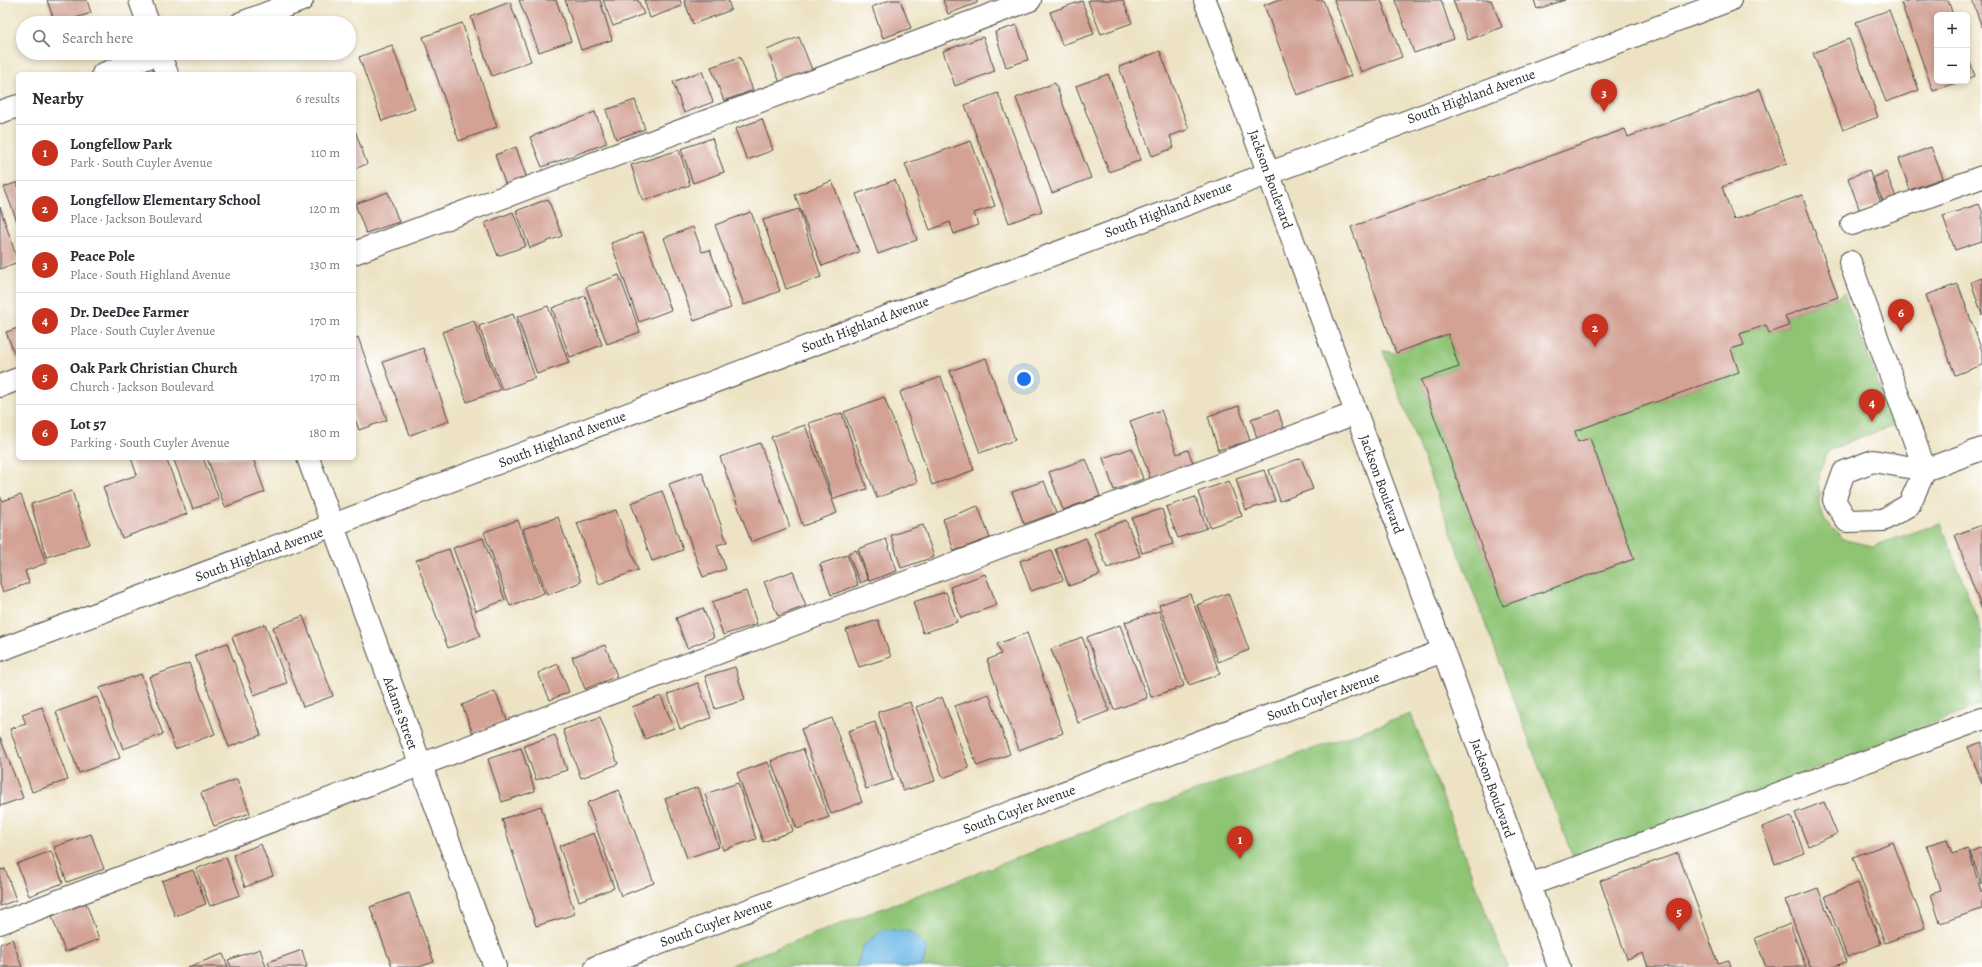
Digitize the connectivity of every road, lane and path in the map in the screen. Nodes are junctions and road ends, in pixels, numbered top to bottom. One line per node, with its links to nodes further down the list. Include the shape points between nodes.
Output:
1 (140, 0): 6 (street)
2 (302, 0): 7 (street)
3 (1030, 0): 17 (street)
4 (1205, 0): 14 (street, Jackson Boulevard)
5 (1730, 0): 14 (street, South Highland Avenue)
6 (146, 16)
7 (260, 16)
8 (140, 60): 10 (street)
9 (162, 60): 11 (street)
10 (108, 72)
11 (166, 72)
12 (16, 107): 13 (street)
13 (0, 112)
14 (1268, 171): 21 (street, Jackson Boulevard); 24 (street, South Highland Avenue)
15 (1982, 177): 16 (street)
16 (1852, 224)
17 (356, 252)
18 (1850, 262): 22 (street, via 1925,470)
19 (16, 380): 20 (street)
20 (0, 386)
21 (1356, 413): 26 (street, Jackson Boulevard); 28 (street)
22 (1982, 449)
23 (309, 460): 24 (street, Adams Street)
24 (333, 526): 25 (street, South Highland Avenue); 28 (street, Adams Street)
25 (0, 650)
26 (1443, 651): 29 (street, Jackson Boulevard); 32 (street, South Cuyler Avenue)
27 (1982, 719): 29 (street)
28 (420, 765): 30 (street); 31 (street, Adams Street)
29 (1529, 885): 33 (street, Jackson Boulevard)
30 (0, 923)
31 (495, 967)
32 (596, 967)
33 (1559, 967)

